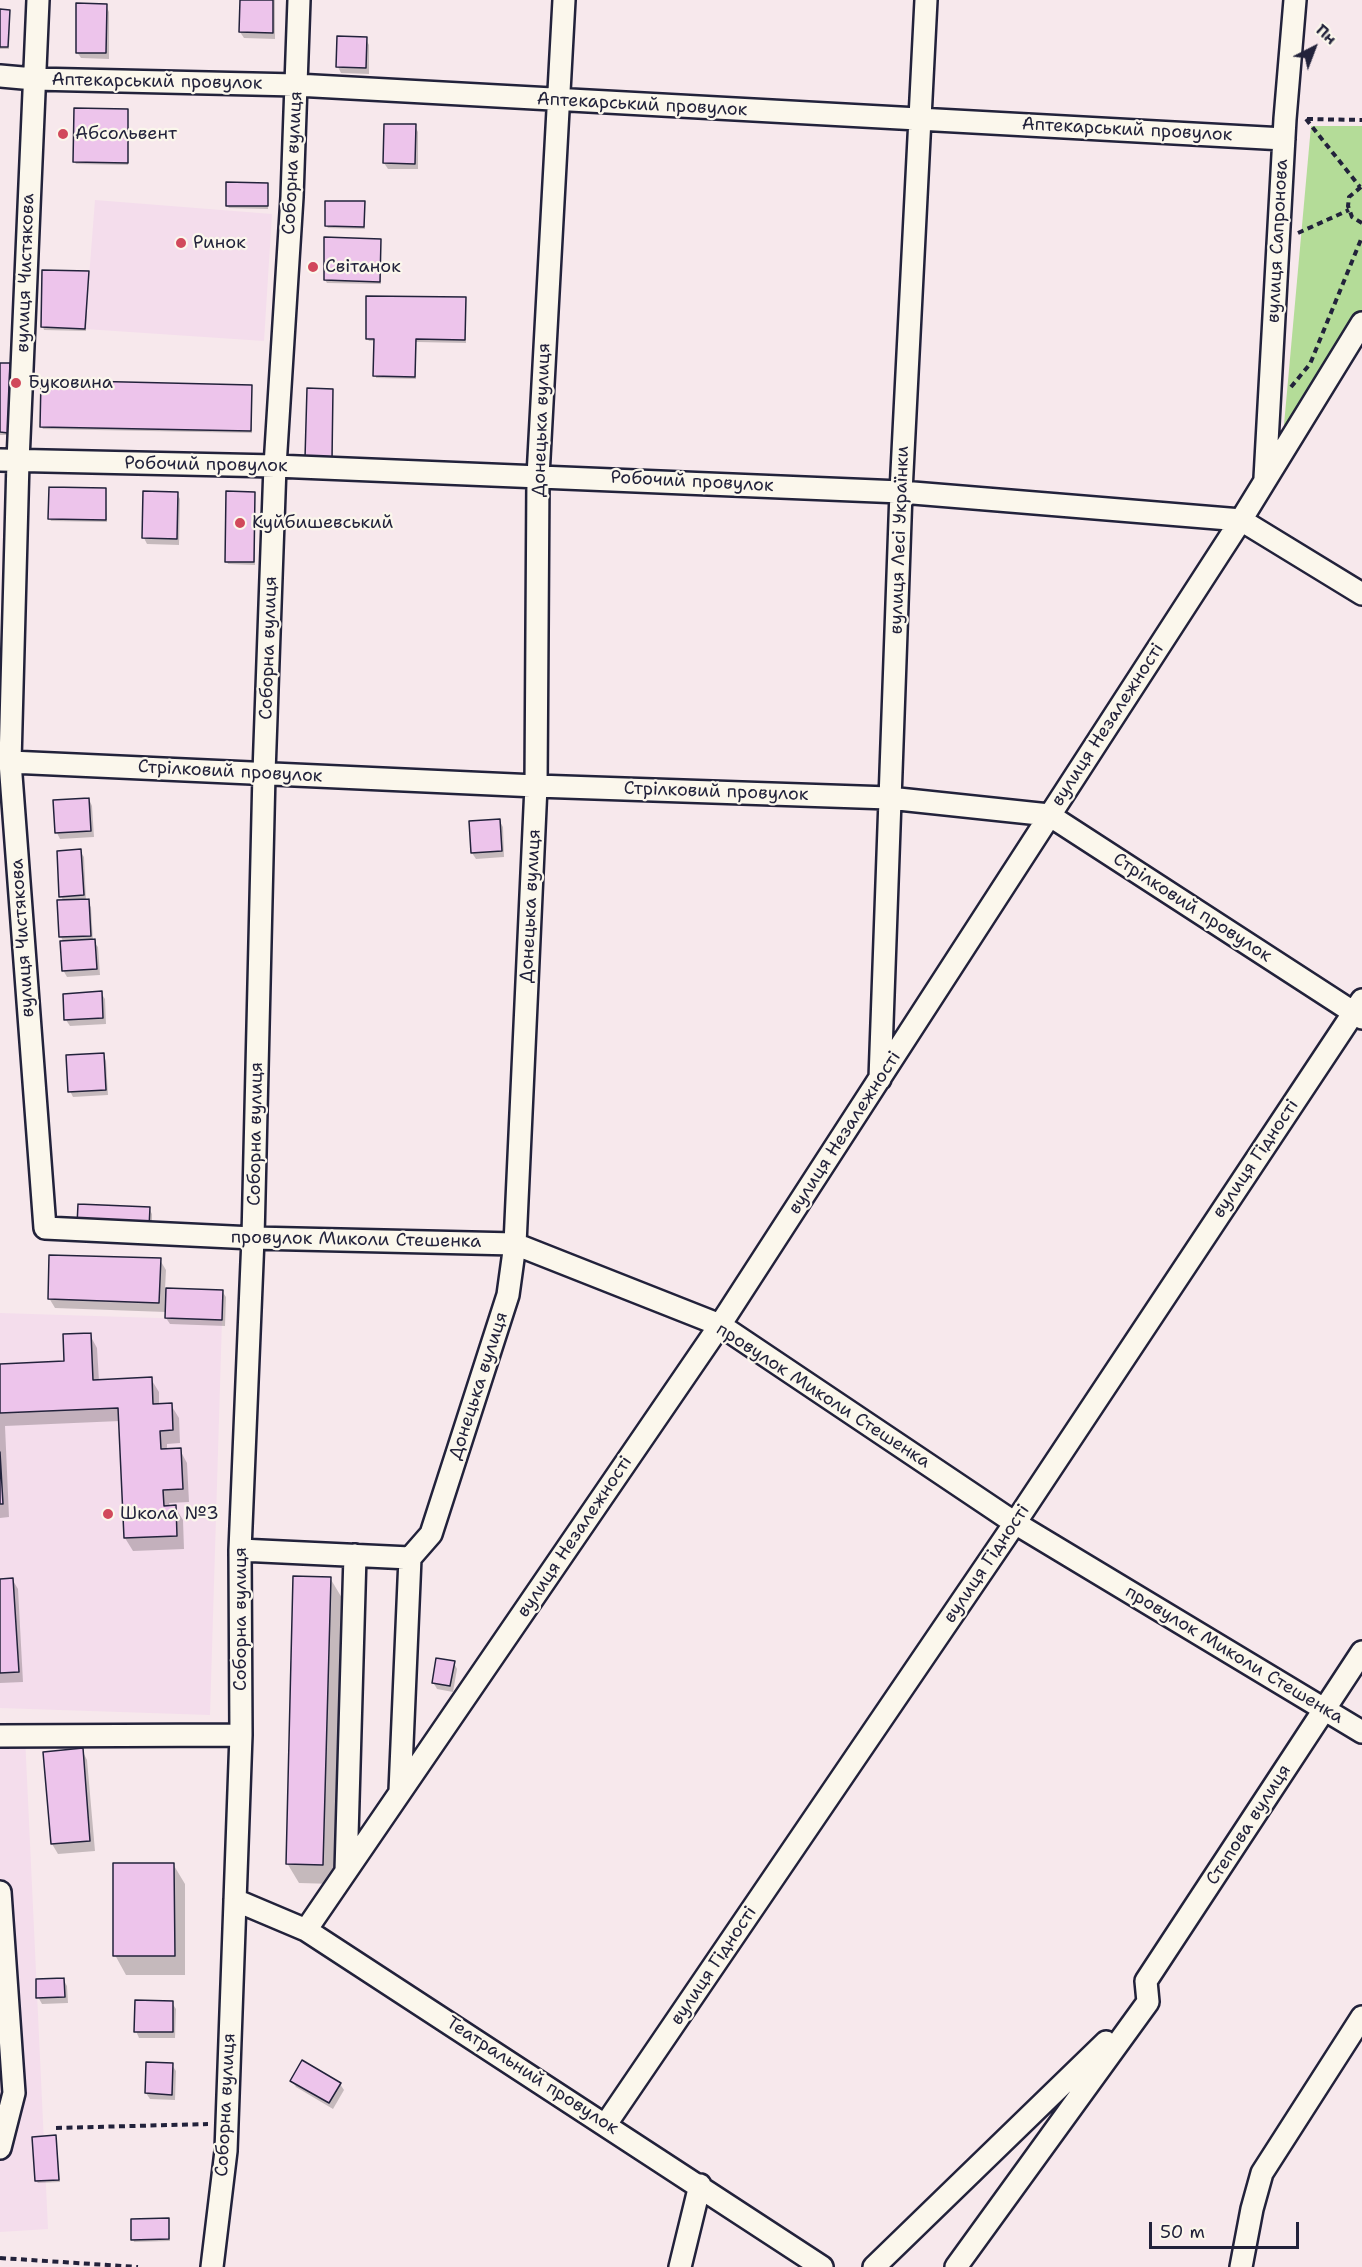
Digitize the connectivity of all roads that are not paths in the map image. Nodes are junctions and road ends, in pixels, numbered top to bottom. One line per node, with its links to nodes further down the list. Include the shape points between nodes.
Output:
1 (38, 0): 7 (street, вулиця Чистякова)
2 (299, 0): 8 (street, Соборна вулиця)
3 (564, 0): 9 (street, Донецька вулиця)
4 (926, 0): 10 (street, вулиця Лесі Українки)
5 (1295, 0): 11 (street, вулиця Сапронова)
6 (0, 76): 7 (street, Аптекарський провулок)
7 (34, 79): 8 (street, Аптекарський провулок); 13 (street, вулиця Чистякова)
8 (296, 85): 9 (street, Аптекарський провулок); 14 (street, Соборна вулиця)
9 (558, 100): 10 (street, Аптекарський провулок); 15 (street, Донецька вулиця)
10 (920, 120): 11 (street, Аптекарський провулок); 17 (street, вулиця Лесі Українки)
11 (1284, 129): 16 (street, вулиця Сапронова)
12 (1362, 323): 16 (street, вулиця Незалежності)
13 (9, 460): 14 (street, Робочий провулок); 20 (street, вулиця Чистякова)
14 (276, 466): 15 (street, Робочий провулок); 21 (street, Соборна вулиця)
15 (538, 476): 17 (street, Робочий провулок); 22 (street, Донецька вулиця)
16 (1264, 482): 18 (street, вулиця Незалежності)
17 (901, 492): 18 (street, Робочий провулок); 23 (street, вулиця Лесі Українки)
18 (1241, 520): 19 (street, Робочий провулок); 24 (street, вулиця Незалежності)
19 (1362, 594)
20 (10, 762): 21 (street, Стрілковий провулок); 27 (street, вулиця Чистякова)
21 (264, 773): 22 (street, Стрілковий провулок); 28 (street, Соборна вулиця)
22 (536, 786): 23 (street, Стрілковий провулок); 29 (street, Донецька вулиця)
23 (890, 798): 24 (street, Стрілковий провулок); 26 (street, вулиця Лесі Українки)
24 (1049, 815): 25 (street, Стрілковий провулок); 26 (street, вулиця Незалежності)
25 (1359, 1010): 31 (street, вулиця Гідності)
26 (879, 1080): 30 (street, вулиця Незалежності)
27 (45, 1228): 28 (street, провулок Миколи Стешенка)
28 (253, 1238): 29 (street, провулок Миколи Стешенка); 32 (street, Соборна вулиця)
29 (515, 1244): 30 (street, провулок Миколи Стешенка); 34 (street, Донецька вулиця, via 508,1294 431,1534)
30 (720, 1325): 31 (street, провулок Миколи Стешенка); 40 (street, вулиця Незалежності)
31 (1015, 1522): 36 (street, провулок Миколи Стешенка); 47 (street, вулиця Гідності)
32 (240, 1550): 33 (street); 38 (street, Соборна вулиця)
33 (355, 1555): 34 (street); 41 (street)
34 (410, 1558): 40 (street)
35 (1362, 1652): 36 (street, Степова вулиця)
36 (1325, 1709): 37 (street, провулок Миколи Стешенка); 45 (street, Степова вулиця, via 1146,1982)
37 (1362, 1732)
38 (241, 1735): 39 (street); 43 (street, Соборна вулиця)
39 (0, 1736)
40 (400, 1791): 41 (street, вулиця Незалежності)
41 (346, 1871): 44 (street, вулиця Незалежності)
42 (0, 1892): 48 (street, via 14,2093)
43 (235, 1900): 44 (street, Театральний провулок); 50 (street, Соборна вулиця, via 226,2151)
44 (306, 1930): 47 (street, Театральний провулок)
45 (1148, 2002): 53 (street); 54 (street, Степова вулиця)
46 (1362, 2017): 55 (street, via 1262,2173)
47 (606, 2124): 49 (street, Театральний провулок)
48 (0, 2148)
49 (700, 2186): 51 (street); 52 (street, Театральний провулок)
50 (212, 2267)
51 (680, 2267)
52 (822, 2267)
53 (874, 2267)
54 (956, 2267)
55 (1241, 2267)

